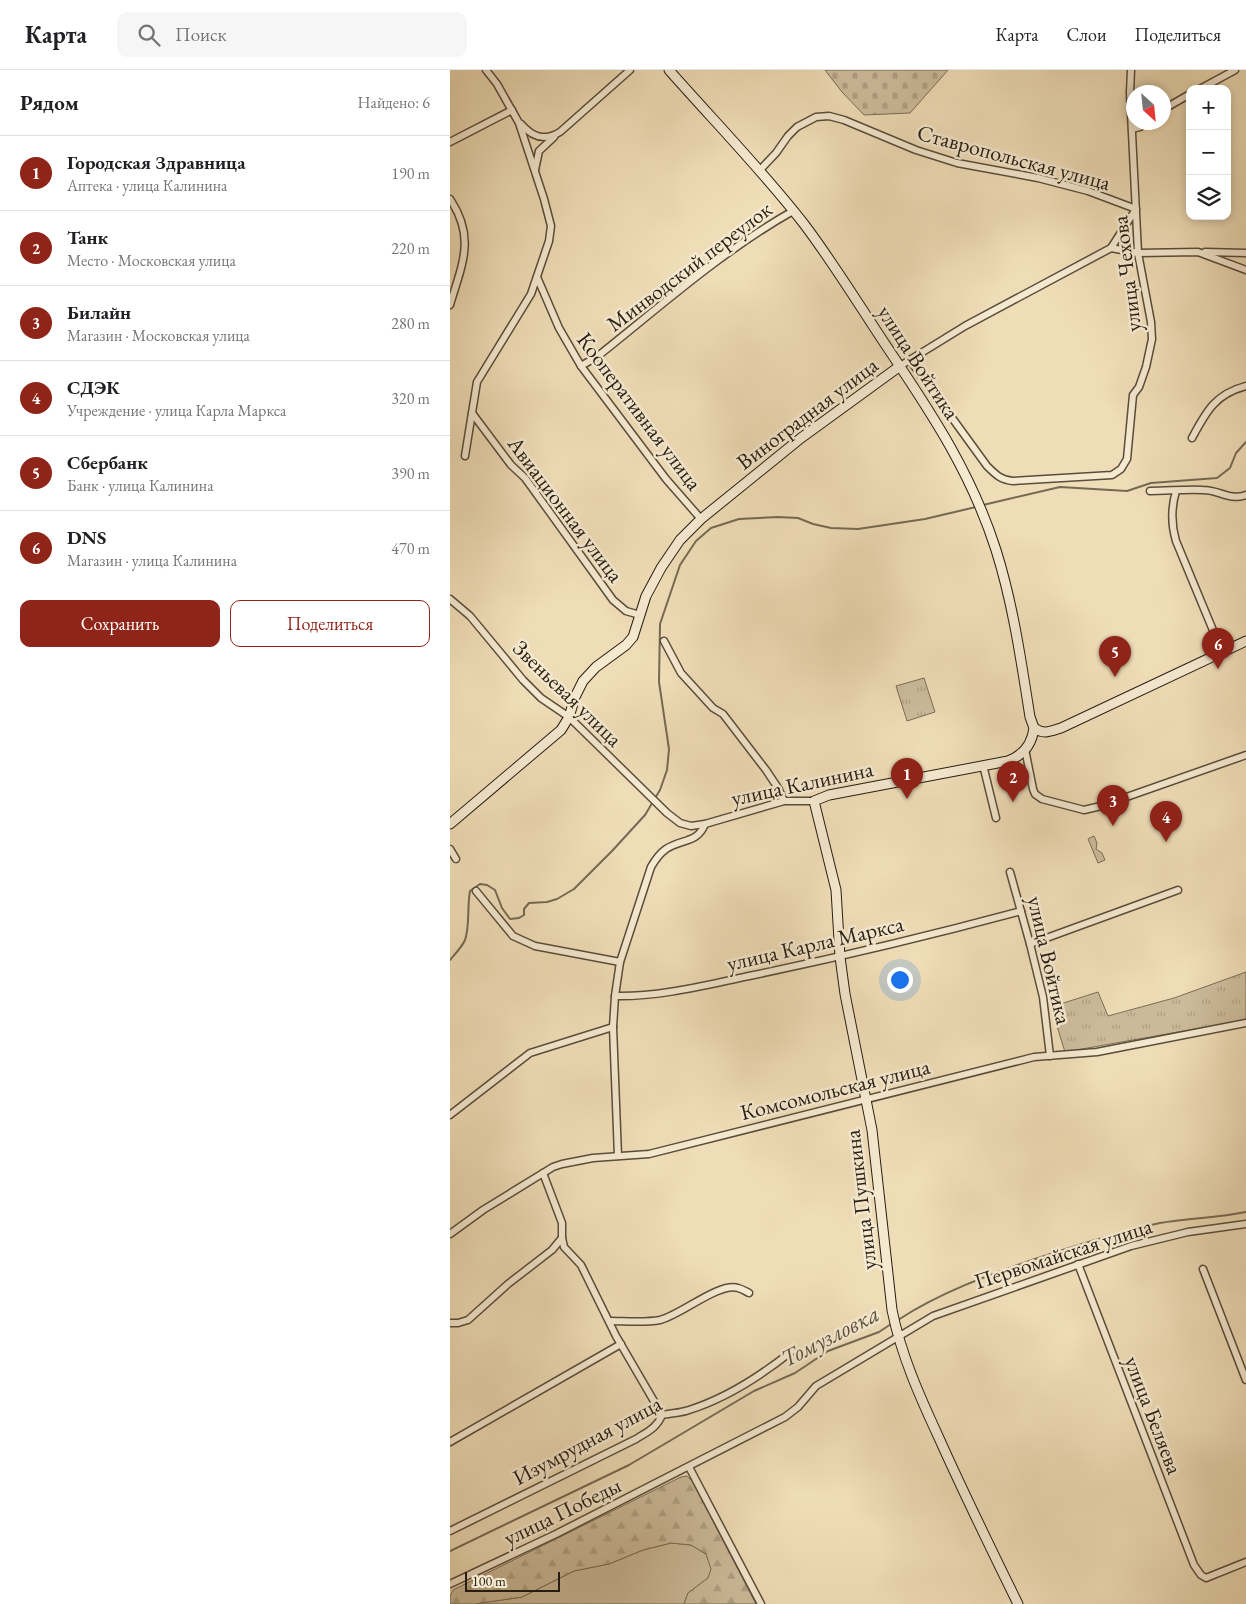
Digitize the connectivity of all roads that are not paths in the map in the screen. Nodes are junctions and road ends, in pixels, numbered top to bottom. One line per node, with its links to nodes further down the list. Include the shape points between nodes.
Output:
1 (486, 70): 10 (street)
2 (630, 70): 13 (street)
3 (669, 70): 15 (main road, улица Войтика)
4 (1131, 70): 6 (street, улица Чехова)
5 (1235, 70): 7 (street)
6 (1130, 85)
7 (1207, 85)
8 (1186, 96): 9 (street)
9 (1171, 105)
10 (512, 110): 11 (street); 14 (street)
11 (519, 122): 13 (street, via 539,137 550,138); 16 (street)
12 (1132, 130): 18 (street, улица Чехова)
13 (560, 132): 16 (street, via 540,151)
14 (450, 142)
15 (759, 170): 18 (street, Ставропольская улица, via 797,127 816,116 829,116 958,163 1038,178); 19 (main road, улица Войтика)
16 (535, 171): 25 (street, via 550,226 549,241)
17 (450, 199): 26 (street, via 465,233 465,244)
18 (1136, 210): 20 (street); 22 (street, улица Чехова)
19 (793, 211): 28 (street, Минводский переулок, via 728,252 598,356); 29 (main road, улица Войтика)
20 (1111, 248): 22 (street); 27 (street, Виноградная улица, via 964,326)
21 (1198, 252): 22 (street); 23 (street); 24 (street)
22 (1138, 253): 27 (street, улица Чехова, via 1152,339 1146,367 1134,395 1127,459 1122,469 1112,475 1013,481 996,476)
23 (1246, 253)
24 (1246, 270)
25 (537, 277): 28 (street, Кооперативная улица, via 559,328); 31 (street, via 531,294 477,382)
26 (450, 305)
27 (910, 360): 29 (street, Виноградная улица)
28 (581, 366): 37 (street, Кооперативная улица, via 666,479)
29 (900, 366): 37 (main road, Виноградная улица, via 801,438); 44 (main road, улица Войтика, via 944,435 968,479 984,518 1011,606)
30 (1246, 386): 32 (street, via 1214,402)
31 (472, 414): 33 (street); 39 (street, Авиационная улица, via 525,478 612,600 626,611)
32 (1192, 438)
33 (465, 456)
34 (1150, 491): 35 (street)
35 (1176, 491): 36 (street, via 1205,490 1238,498); 42 (street, via 1172,527 1176,541)
36 (1246, 495)
37 (701, 519): 39 (main road, Виноградная улица, via 680,540 660,568)
38 (450, 599): 43 (street, Звеньевая улица, via 470,616 541,698)
39 (640, 615): 43 (main road, Виноградная улица, via 633,637 583,681 574,697)
40 (664, 641): 49 (street, via 681,673 713,708 724,714 766,770)
41 (1246, 641): 42 (main road)
42 (1222, 652): 44 (main road, via 1061,728 1048,733)
43 (569, 717): 50 (street, Звеньевая улица); 52 (main road, via 549,741)
44 (1034, 728): 45 (main road, via 1033,738)
45 (1025, 749): 46 (street, via 1035,794 1042,799 1084,810); 47 (main road, улица Калинина, via 1018,757)
46 (1246, 755)
47 (983, 766): 48 (main road, улица Калинина, via 829,795); 51 (street)
48 (814, 801): 49 (street, улица Калинина); 61 (main road, улица Пушкина, via 836,890)
49 (784, 802): 53 (street, улица Калинина)
50 (661, 808): 53 (street, улица Калинина, via 680,823 691,826)
51 (996, 818)
52 (450, 824)
53 (705, 824): 62 (street, via 698,836 675,844 658,856 651,867)
54 (450, 849): 55 (street)
55 (456, 859)
56 (1010, 872): 59 (street, улица Войтика)
57 (1178, 890): 60 (street)
58 (476, 891): 62 (street, via 513,936 524,942)
59 (1021, 911): 60 (street, улица Войтика); 61 (street, улица Карла Маркса)
60 (1030, 944): 66 (street, улица Войтика, via 1043,997)
61 (840, 957): 63 (street, улица Карла Маркса, via 678,991); 67 (main road, улица Пушкина)
62 (620, 962): 63 (street)
63 (615, 996): 65 (street)
64 (1246, 1024): 66 (street, Комсомольская улица, via 1097,1052)
65 (614, 1027): 68 (street, via 530,1053); 69 (street)
66 (1050, 1056): 67 (street, Комсомольская улица, via 1021,1060)
67 (866, 1100): 69 (street, Комсомольская улица, via 649,1154); 79 (main road, улица Пушкина)
68 (450, 1115)
69 (618, 1156): 70 (street, Комсомольская улица, via 562,1164)
70 (543, 1173): 72 (street, Комсомольская улица); 73 (street, via 562,1223)
71 (1246, 1224): 74 (street, Первомайская улица, via 1188,1232)
72 (450, 1234)
73 (562, 1238): 77 (street, via 564,1247 580,1265); 78 (street, via 468,1320)
74 (1078, 1264): 79 (street, Первомайская улица, via 933,1316); 87 (street, улица Беляева, via 1194,1565 1206,1578)
75 (1203, 1269): 82 (street)
76 (749, 1293): 77 (street, via 732,1287 659,1320)
77 (609, 1321): 80 (street)
78 (450, 1323)
79 (897, 1336): 85 (street, улица Победы, via 816,1386 785,1417); 90 (main road, улица Пушкина, via 971,1510)
80 (620, 1344): 83 (street); 84 (street)
81 (792, 1351): 83 (street, Изумрудная улица, via 725,1395 688,1410)
82 (1246, 1380)
83 (662, 1415): 86 (street, Изумрудная улица, via 653,1430)
84 (450, 1442)
85 (690, 1467): 88 (street, улица Победы); 89 (street)
86 (450, 1531)
87 (1246, 1562)
88 (450, 1584)
89 (761, 1604)
90 (1018, 1604)

